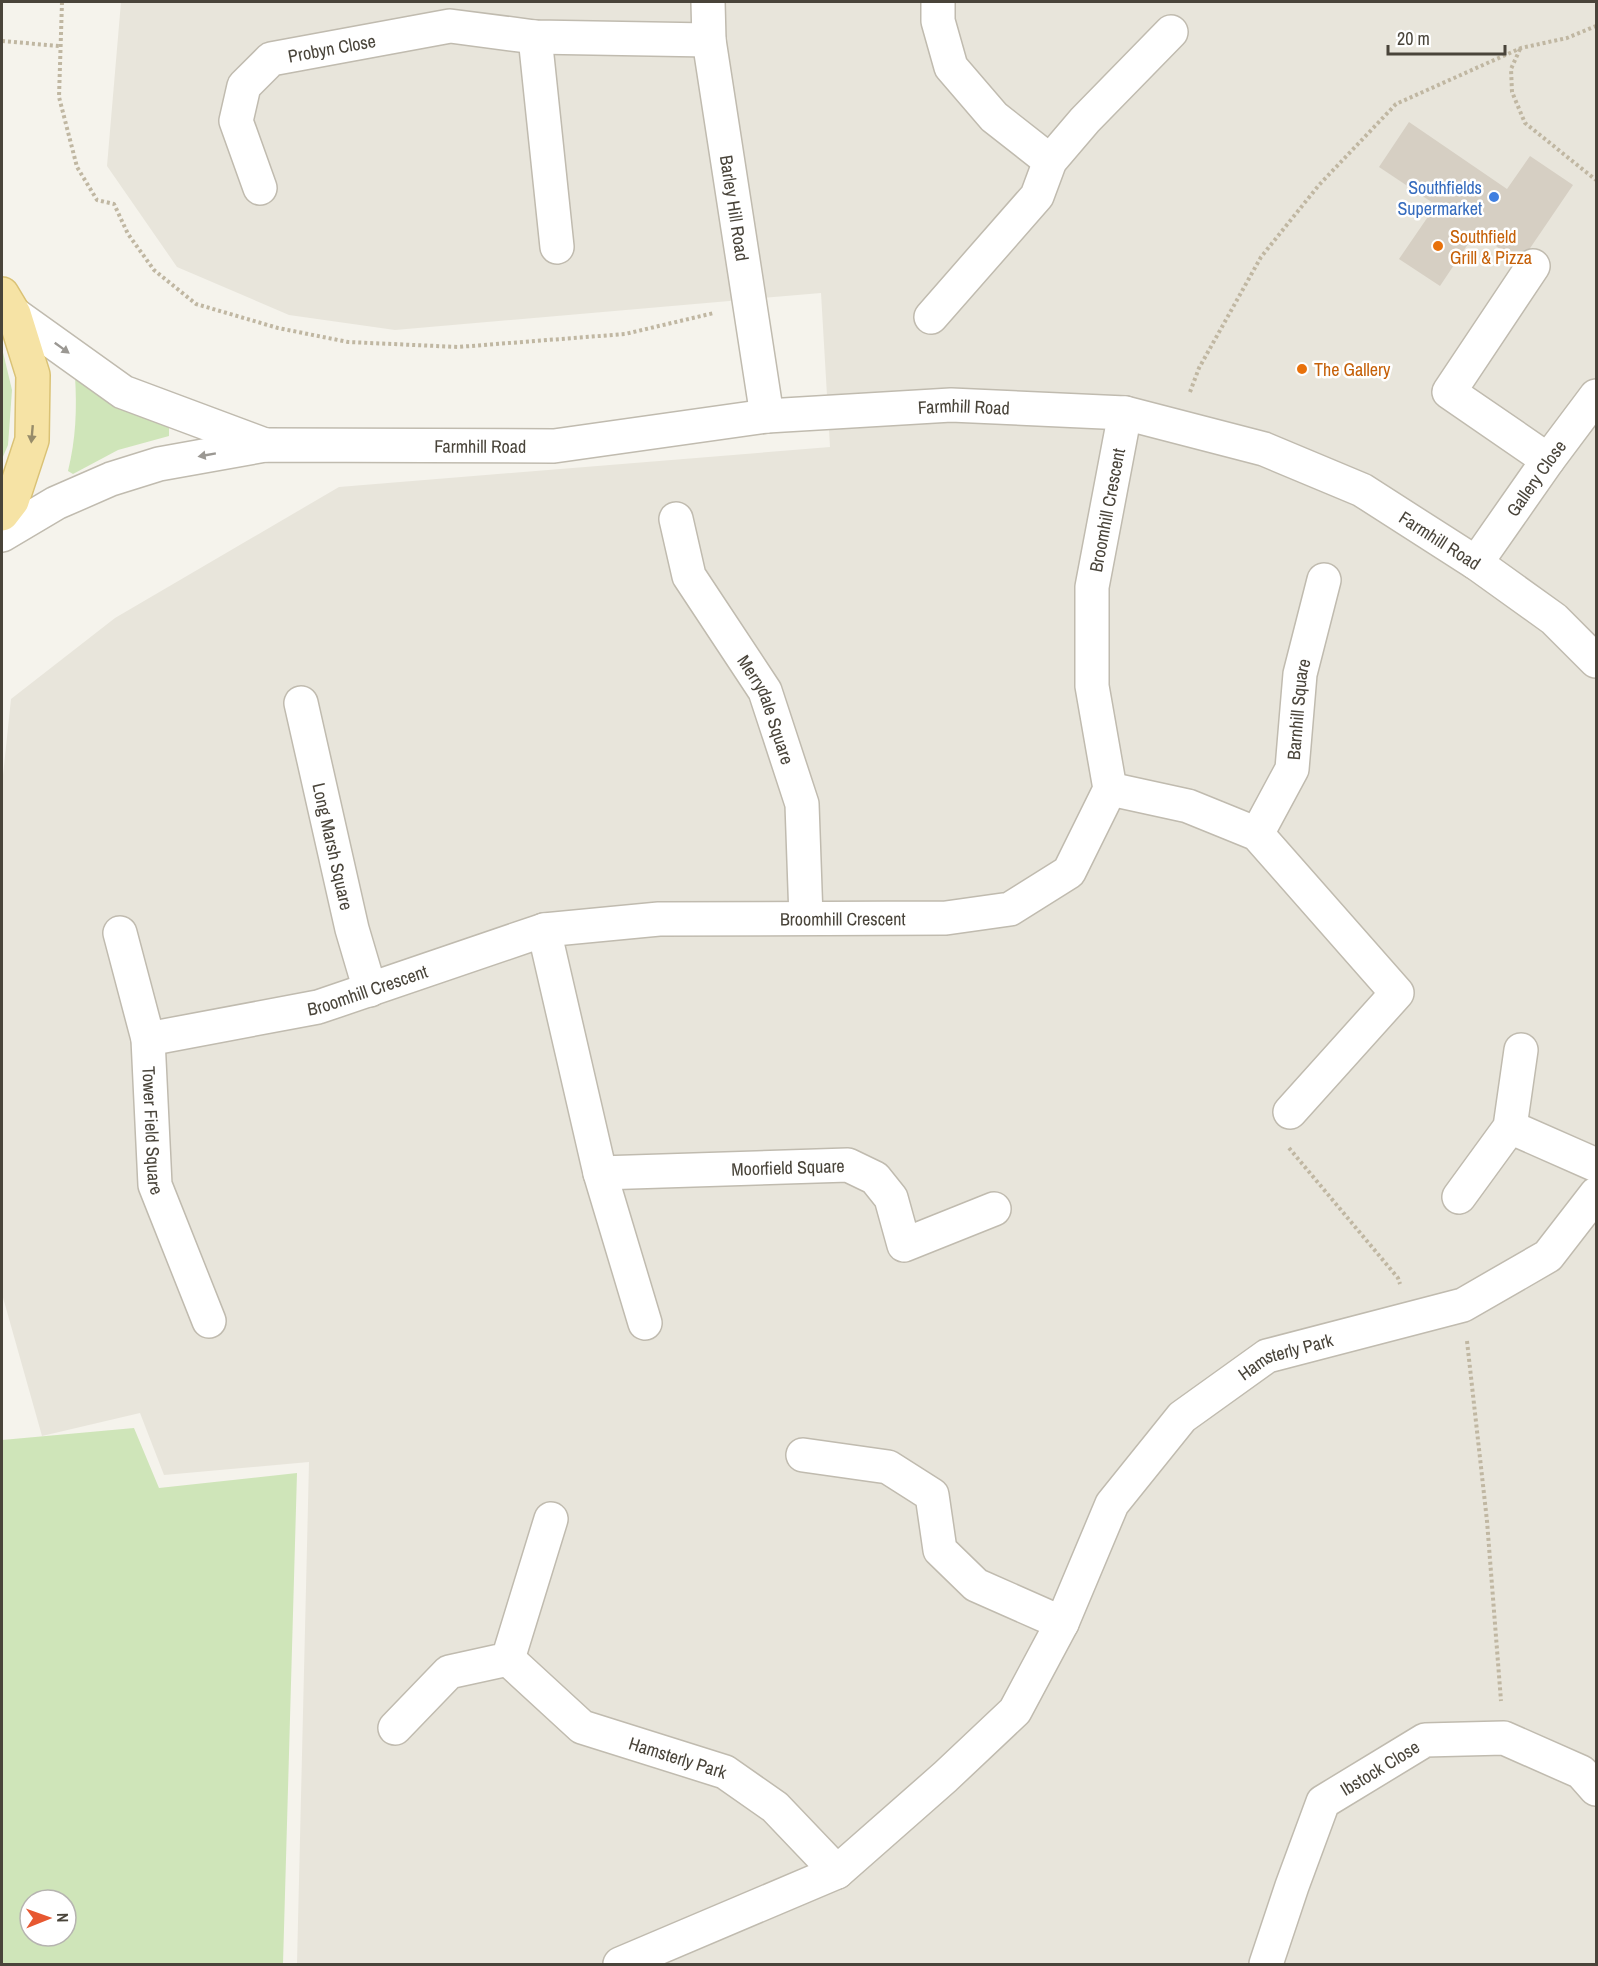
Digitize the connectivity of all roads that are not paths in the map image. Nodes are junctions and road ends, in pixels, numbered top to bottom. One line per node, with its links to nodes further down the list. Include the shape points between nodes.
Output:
1 (708, 2): 5 (street, Barley Hill Road)
2 (938, 2): 6 (street, via 938,21 951,67 994,117)
3 (1171, 32): 6 (street)
4 (535, 37): 5 (street, Probyn Close); 7 (street, Probyn Close, via 450,26 271,59 244,86 236,121); 8 (street)
5 (709, 40): 14 (street, Barley Hill Road)
6 (1050, 161): 11 (street, via 1037,196)
7 (260, 188)
8 (557, 247)
9 (1533, 266): 16 (street, via 1449,392)
10 (8, 304): 15 (street, Farmhill Road, one-way to 15, via 123,392); 17 (main road, one-way to 17, via 33,375 32,440 12,501)
11 (931, 317)
12 (1596, 396): 16 (street, Gallery Close)
13 (1125, 413): 14 (street, Farmhill Road, via 951,405); 20 (street, Farmhill Road, via 1264,449 1362,490); 24 (street, Broomhill Crescent, via 1092,587 1092,686)
14 (767, 416): 15 (street, Farmhill Road, via 554,446)
15 (265, 445): 19 (street, Farmhill Road, one-way to 19, via 159,464 111,479 56,503)
16 (1548, 460): 20 (street, Gallery Close)
17 (2, 514)
18 (676, 519): 26 (street, Merrydale Square, via 689,576 765,691 799,793)
19 (2, 535)
20 (1476, 563): 22 (street, Farmhill Road, via 1554,619)
21 (1324, 580): 25 (street, Barnhill Square, via 1300,674 1292,769)
22 (1596, 661)
23 (301, 703): 29 (street, Long Marsh Square, via 352,929)
24 (1110, 789): 25 (street, via 1188,806); 26 (street, Broomhill Crescent, via 1069,872 1010,909 946,918)
25 (1257, 834): 32 (street, via 1396,993)
26 (806, 918): 27 (street, Broomhill Crescent, via 659,920)
27 (544, 930): 29 (street, Broomhill Crescent); 35 (street)
28 (120, 933): 30 (street, Tower Field Square)
29 (370, 990): 30 (street, Broomhill Crescent, via 318,1006)
30 (148, 1040): 39 (street, Tower Field Square, via 155,1185)
31 (1521, 1050): 33 (street)
32 (1290, 1112)
33 (1510, 1127): 34 (street); 37 (street)
34 (1596, 1165)
35 (600, 1173): 38 (street, Moorfield Square, via 848,1165 875,1178 891,1198 904,1245); 40 (street)
36 (1596, 1194): 43 (street, Hamsterly Park, via 1548,1256 1463,1305 1267,1356 1182,1417 1112,1504)
37 (1459, 1197)
38 (994, 1209)
39 (208, 1321)
40 (645, 1323)
41 (803, 1455): 43 (street, via 888,1467 932,1496 940,1550 976,1585)
42 (552, 1519): 44 (street)
43 (1062, 1623): 47 (street, Hamsterly Park, via 1015,1711)
44 (508, 1659): 45 (street, via 449,1672); 47 (street, Hamsterly Park, via 582,1727 725,1772 775,1807)
45 (396, 1728)
46 (1596, 1790): 49 (street, Ibstock Close, via 1581,1772 1504,1738 1425,1740 1323,1802)
47 (837, 1872): 48 (street, Hamsterly Park)
48 (620, 1965)
49 (1266, 1965)

